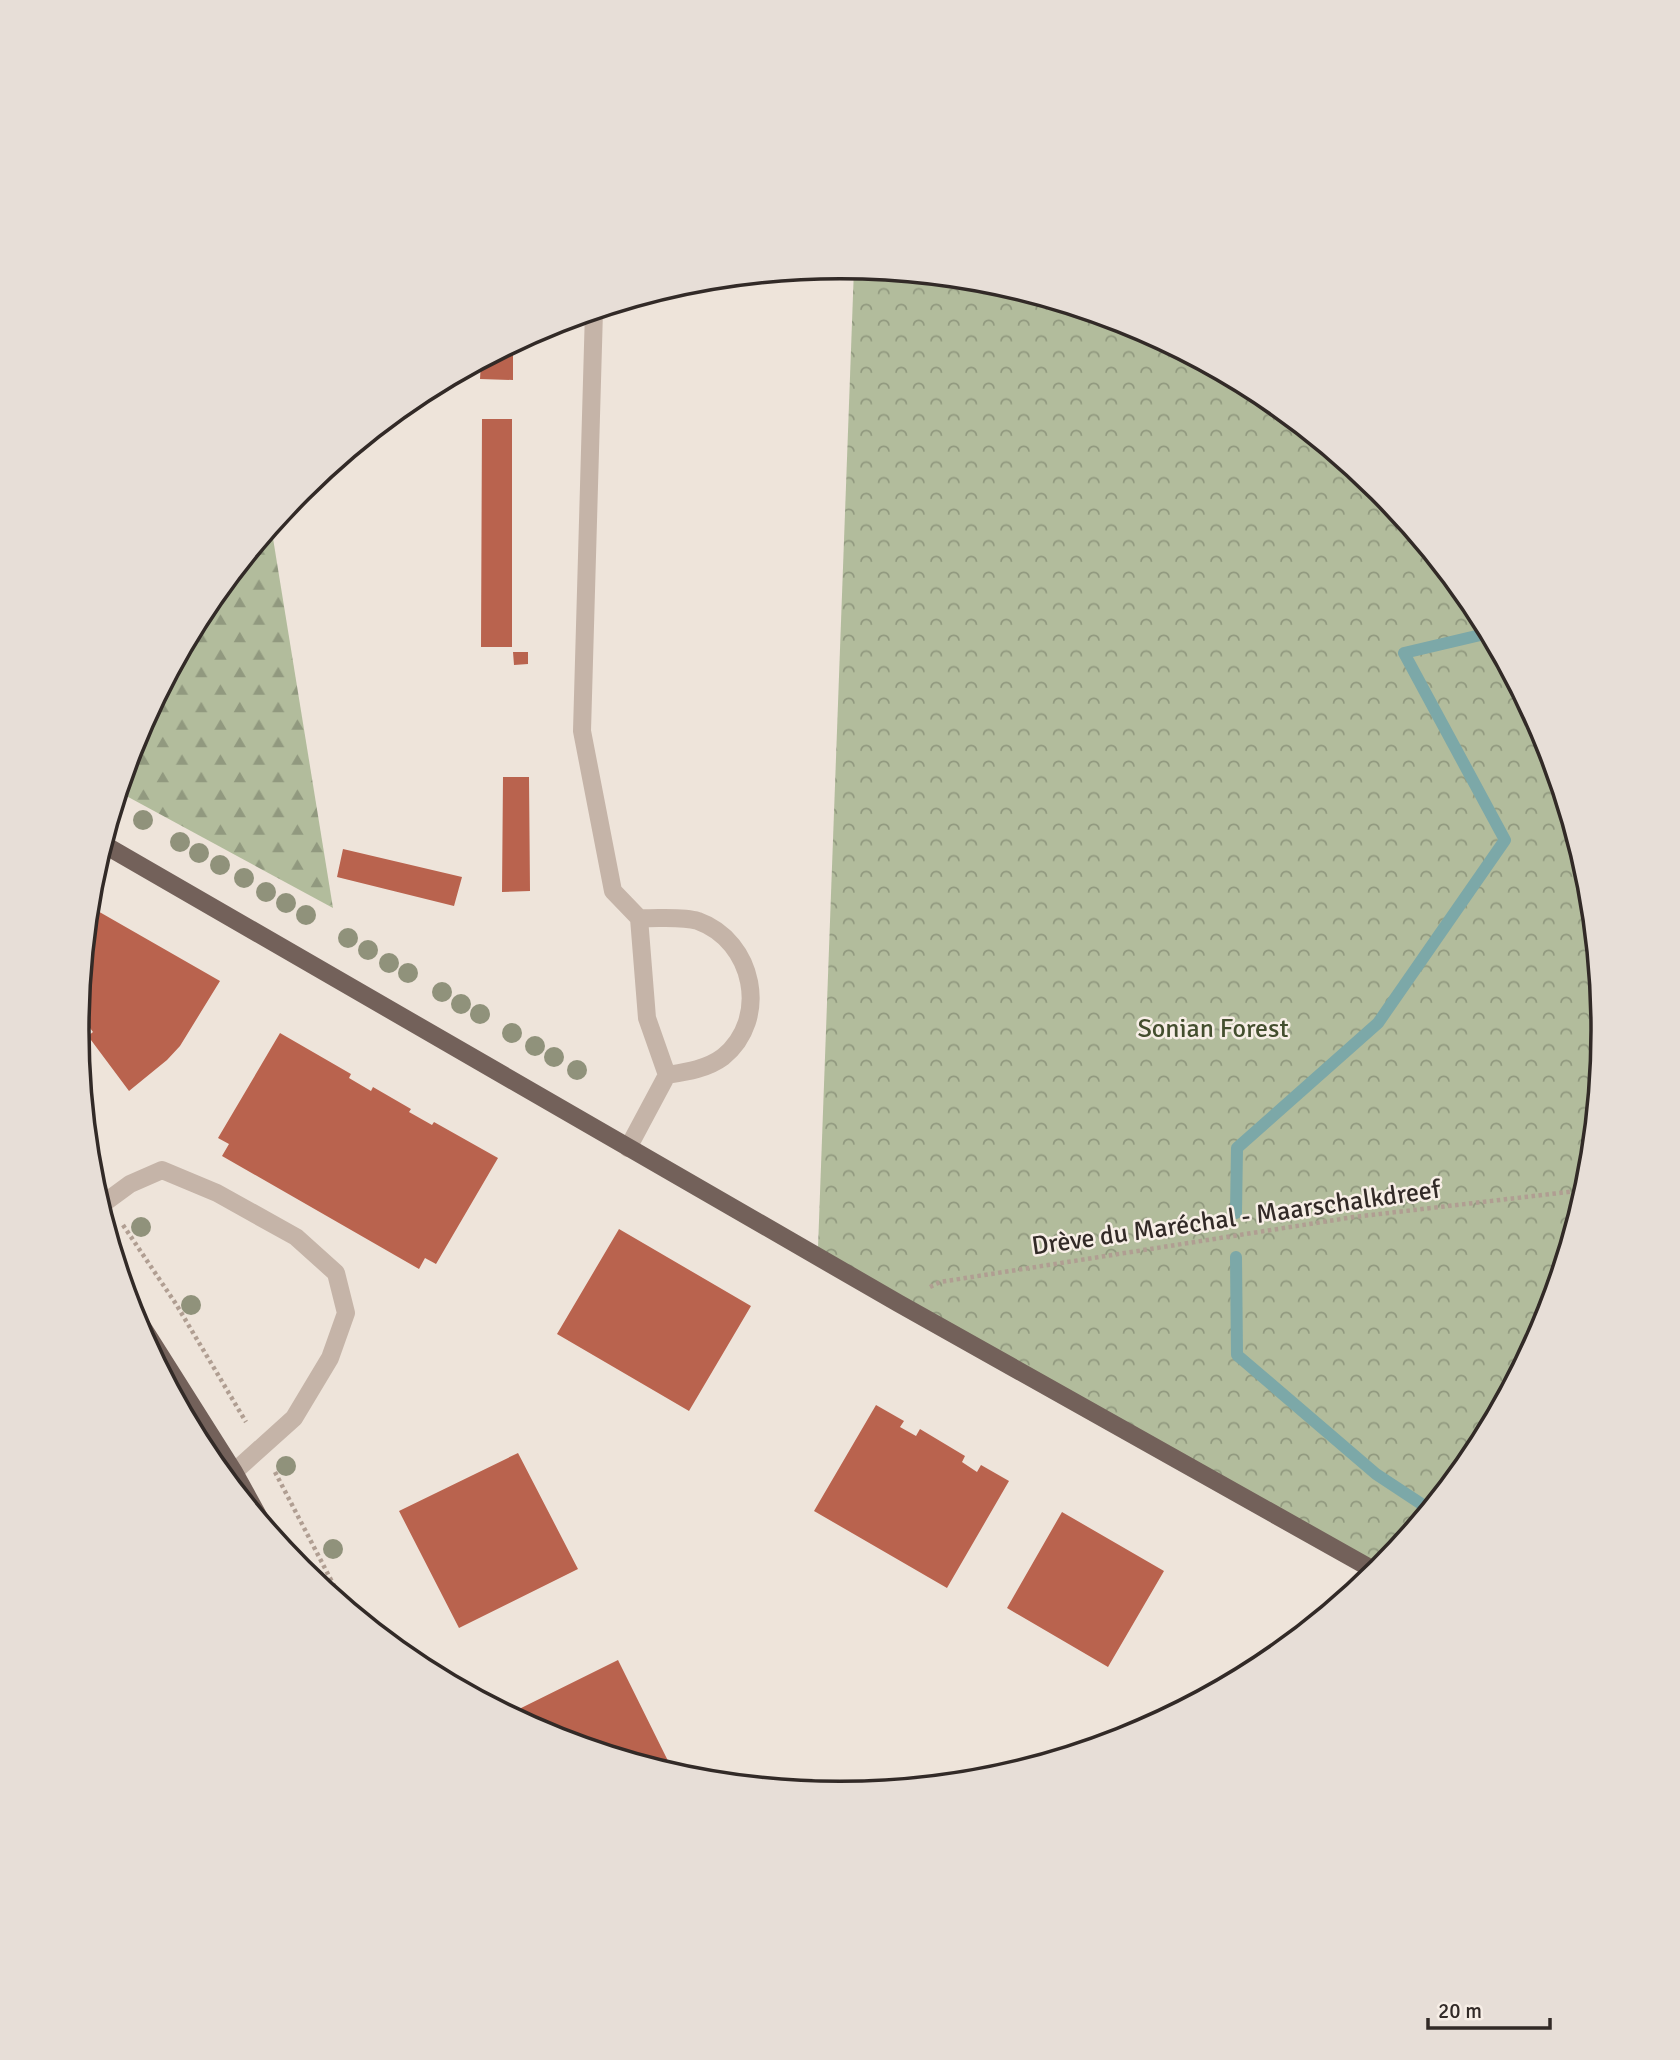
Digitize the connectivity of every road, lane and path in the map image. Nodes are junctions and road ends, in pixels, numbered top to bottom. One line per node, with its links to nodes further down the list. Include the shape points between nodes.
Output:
1 (594, 321): 3 (lane, via 582,731 613,891)
2 (112, 849): 5 (main road)
3 (639, 918): 4 (lane, via 647,1018); 4 (lane, via 696,920 715,930 740,959 752,990 741,1037 722,1057 695,1070)
4 (667, 1075): 5 (lane)
5 (628, 1148): 9 (main road)
6 (1572, 1191): 9 (path, Drève du Maréchal - Maarschalkdreef, via 1354,1217 940,1282)
7 (109, 1200): 11 (lane, via 130,1184 162,1170 217,1193 296,1237 336,1273 346,1313 330,1358 294,1418)
8 (113, 1217): 11 (path, via 176,1304)
9 (898, 1303): 14 (main road)
10 (181, 1388): 12 (main road)
11 (261, 1447): 12 (lane); 15 (path)
12 (234, 1472): 13 (main road)
13 (236, 1475)
14 (1366, 1566)
15 (332, 1582)

